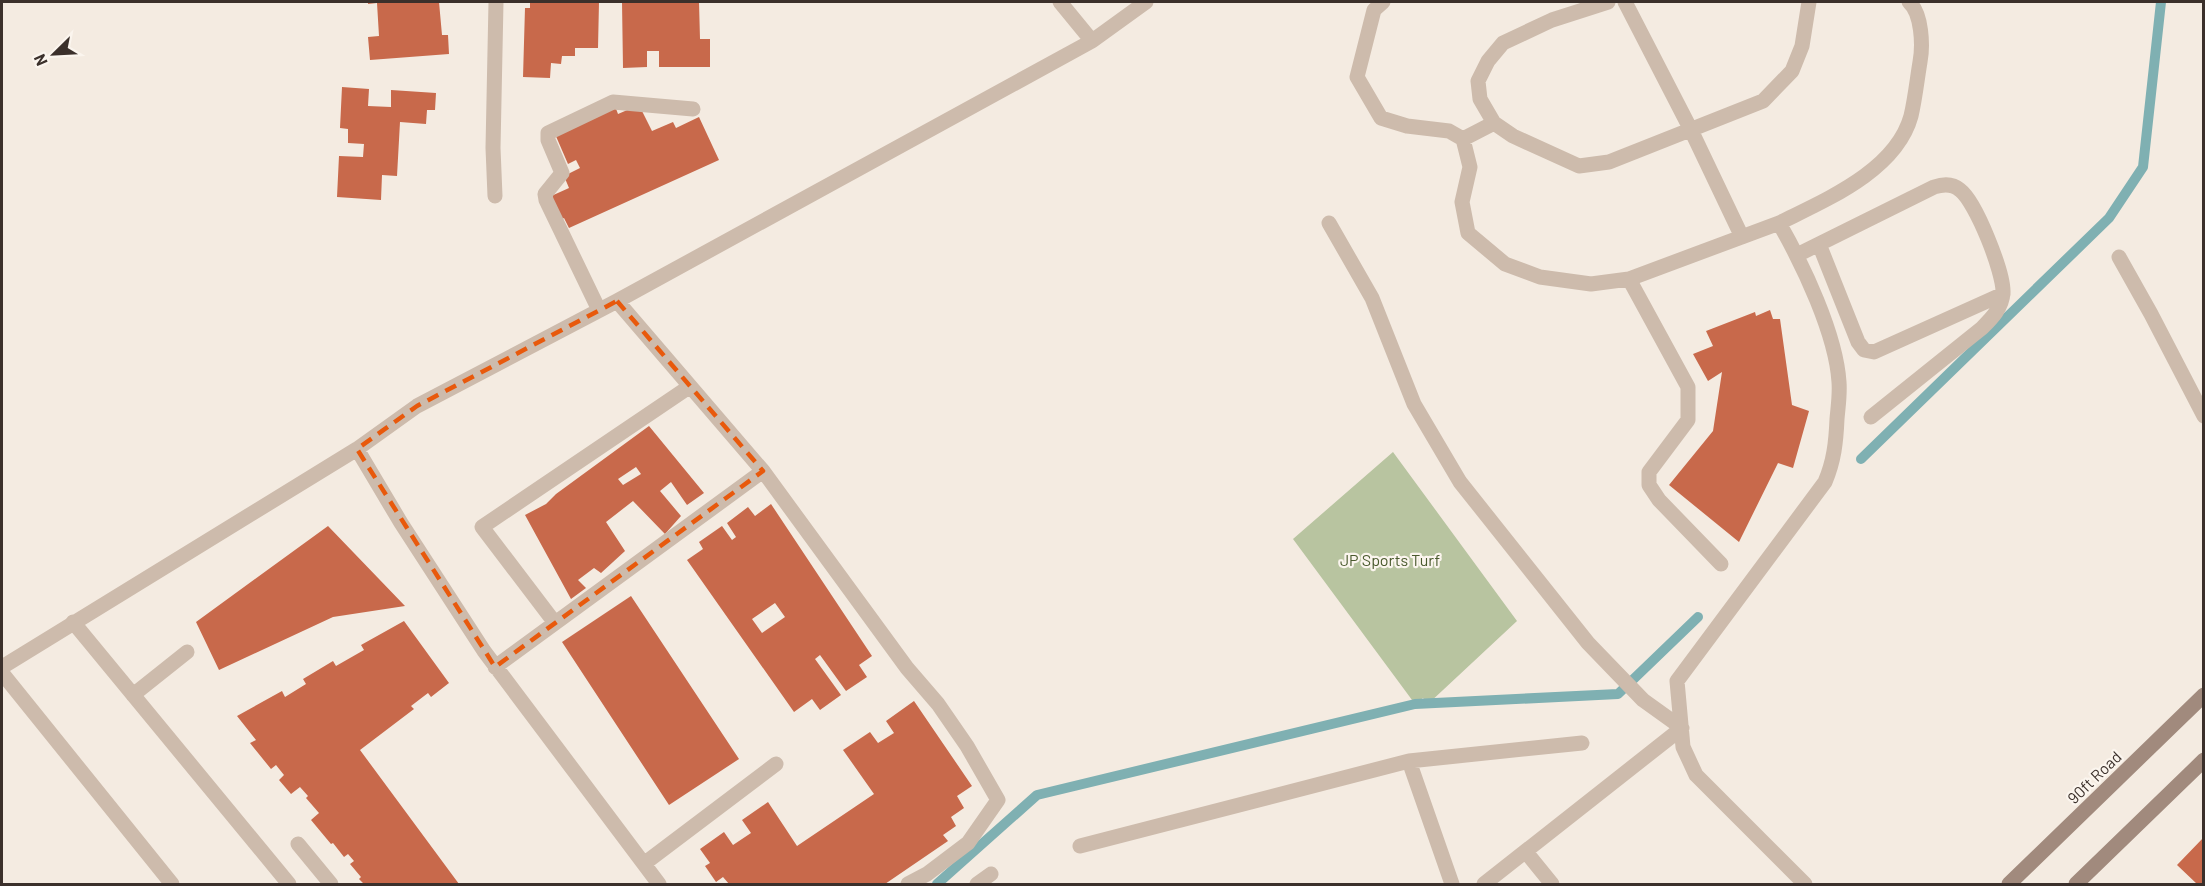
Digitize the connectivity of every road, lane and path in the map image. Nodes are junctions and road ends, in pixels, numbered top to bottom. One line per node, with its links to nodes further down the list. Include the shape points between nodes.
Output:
1 (496, 2): 14 (street)
2 (1060, 2): 9 (street)
3 (1146, 2): 9 (street)
4 (1383, 2): 13 (street, via 1374,10 1358,77 1375,108 1381,118 1449,131)
5 (1608, 2): 11 (street, via 1552,20 1503,43 1478,81 1480,99)
6 (1625, 2): 12 (street)
7 (1809, 2): 12 (street, via 1802,46 1792,71 1763,100)
8 (1908, 2): 16 (street, via 1914,7 1923,46 1910,118 1894,150 1869,173)
9 (1092, 41): 23 (street)
10 (693, 109): 24 (street, via 613,102 548,133 562,173 546,194 546,200)
11 (1494, 123): 12 (street, via 1579,166 1609,162); 13 (street)
12 (1691, 130): 17 (street)
13 (1463, 139): 21 (street, via 1470,167 1462,202 1468,233 1505,264 1540,277 1592,284)
14 (495, 196)
15 (1329, 223): 39 (street, via 1372,298 1414,404 1460,482 1608,665 1643,699)
16 (1779, 223): 17 (street); 19 (street)
17 (1742, 237): 21 (street)
18 (1819, 244): 19 (street); 22 (street, via 1864,350 1874,352); 22 (street, via 1945,184 1959,188 1971,201 2002,278)
19 (1797, 255): 39 (street, via 1829,332 1839,382 1833,465 1825,482 1677,681)
20 (2119, 256): 26 (street)
21 (1629, 279): 30 (street, via 1688,387 1688,420 1649,472 1649,485)
22 (2003, 294): 27 (street, via 1996,314 1982,328)
23 (617, 301): 24 (street); 25 (street)
24 (599, 310): 28 (street, via 417,406)
25 (689, 387): 29 (street); 32 (street, via 482,527)
26 (2204, 416)
27 (1871, 417)
28 (357, 449): 31 (street); 35 (street)
29 (763, 471): 32 (street); 53 (street, via 907,668 938,704 998,800 968,843)
30 (1720, 564)
31 (73, 622): 34 (street); 37 (street)
32 (555, 624): 35 (street)
33 (187, 652): 37 (street)
34 (2, 667)
35 (495, 667): 47 (street)
36 (2, 673): 49 (street)
37 (133, 695): 50 (street)
38 (2204, 695): 59 (main road, 90ft Road)
39 (1682, 728): 46 (street); 58 (street, via 1683,747 1696,775)
40 (1582, 743): 42 (street)
41 (2204, 760): 60 (main road)
42 (1408, 761): 45 (street); 55 (street)
43 (776, 764): 47 (street)
44 (298, 844): 51 (street)
45 (1080, 846)
46 (1526, 852): 56 (street); 57 (street)
47 (645, 863): 52 (street)
48 (991, 874): 54 (street)
49 (172, 885)
50 (289, 885)
51 (331, 885)
52 (659, 885)
53 (908, 885)
54 (977, 885)
55 (1452, 885)
56 (1484, 885)
57 (1552, 885)
58 (1805, 885)
59 (2009, 885)
60 (2076, 885)

